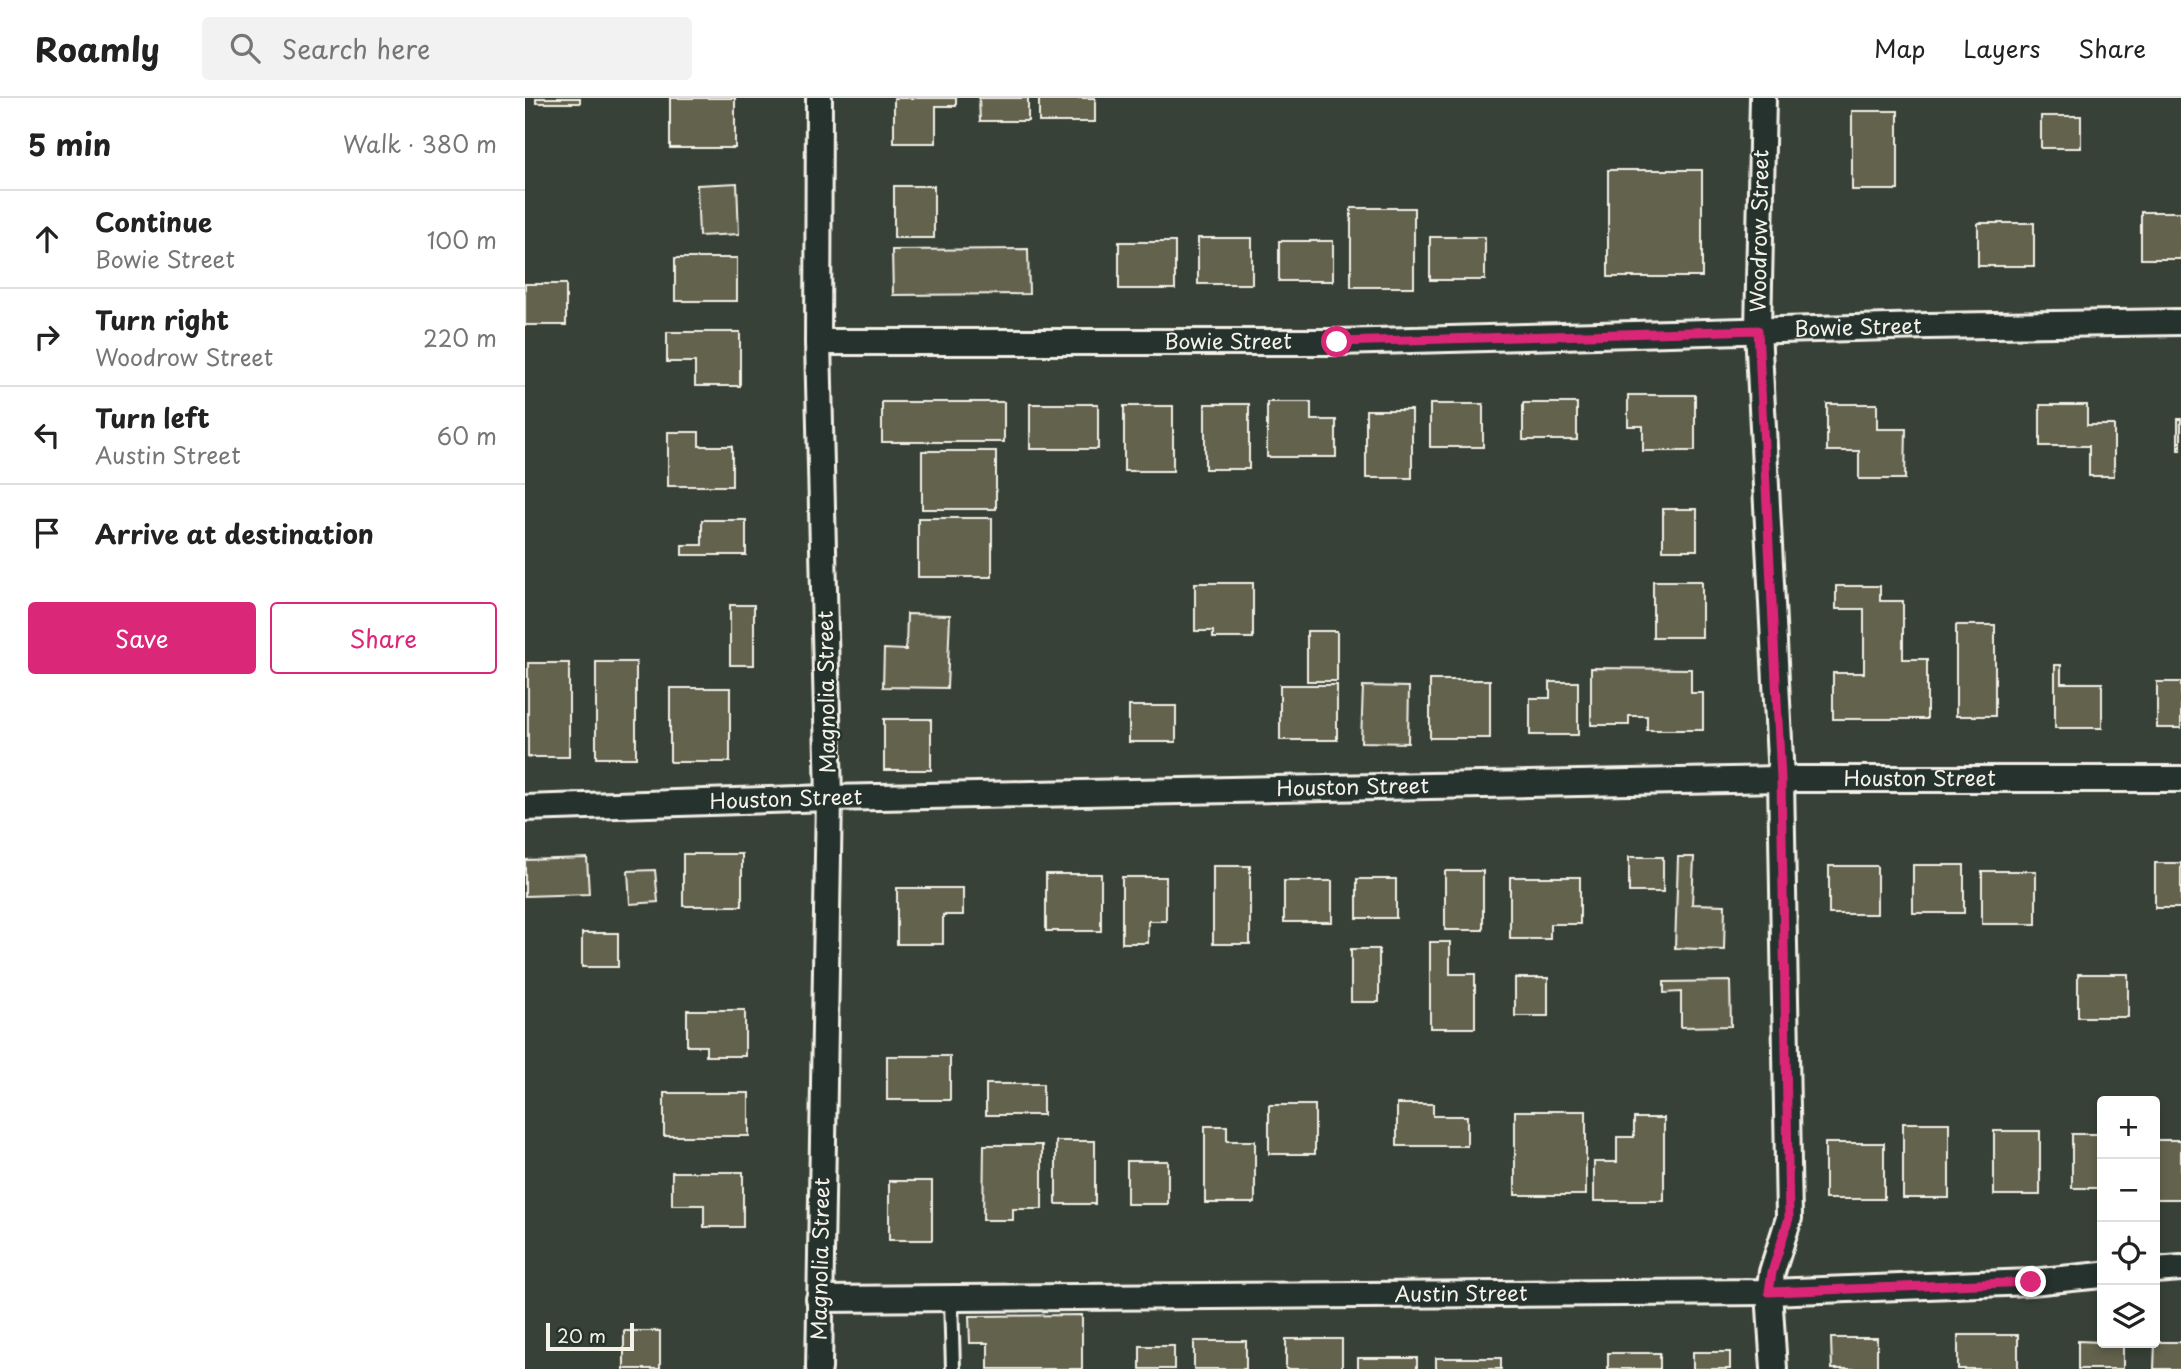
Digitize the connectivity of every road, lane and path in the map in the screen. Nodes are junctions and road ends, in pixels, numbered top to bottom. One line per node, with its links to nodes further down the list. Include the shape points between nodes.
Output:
1 (819, 98): 5 (street, Magnolia Street)
2 (1763, 98): 4 (street, Woodrow Street)
3 (2181, 322): 4 (street, Bowie Street)
4 (1758, 330): 5 (street, Bowie Street, via 1337,342); 6 (street, Woodrow Street)
5 (818, 342): 8 (street, Magnolia Street)
6 (1781, 779): 7 (street, Houston Street); 8 (street, Houston Street); 13 (street, Woodrow Street, via 1789,1218)
7 (2181, 779)
8 (829, 798): 9 (street, Houston Street); 15 (street, Magnolia Street)
9 (525, 808)
10 (2181, 1268): 11 (street)
11 (2160, 1270)
12 (2097, 1275): 13 (street, Austin Street)
13 (1769, 1292): 14 (street, Austin Street); 18 (street, Woodrow Street)
14 (951, 1298): 15 (street, Austin Street); 17 (lane)
15 (818, 1299): 16 (street, Magnolia Street)
16 (819, 1369)
17 (953, 1369)
18 (1773, 1369)

